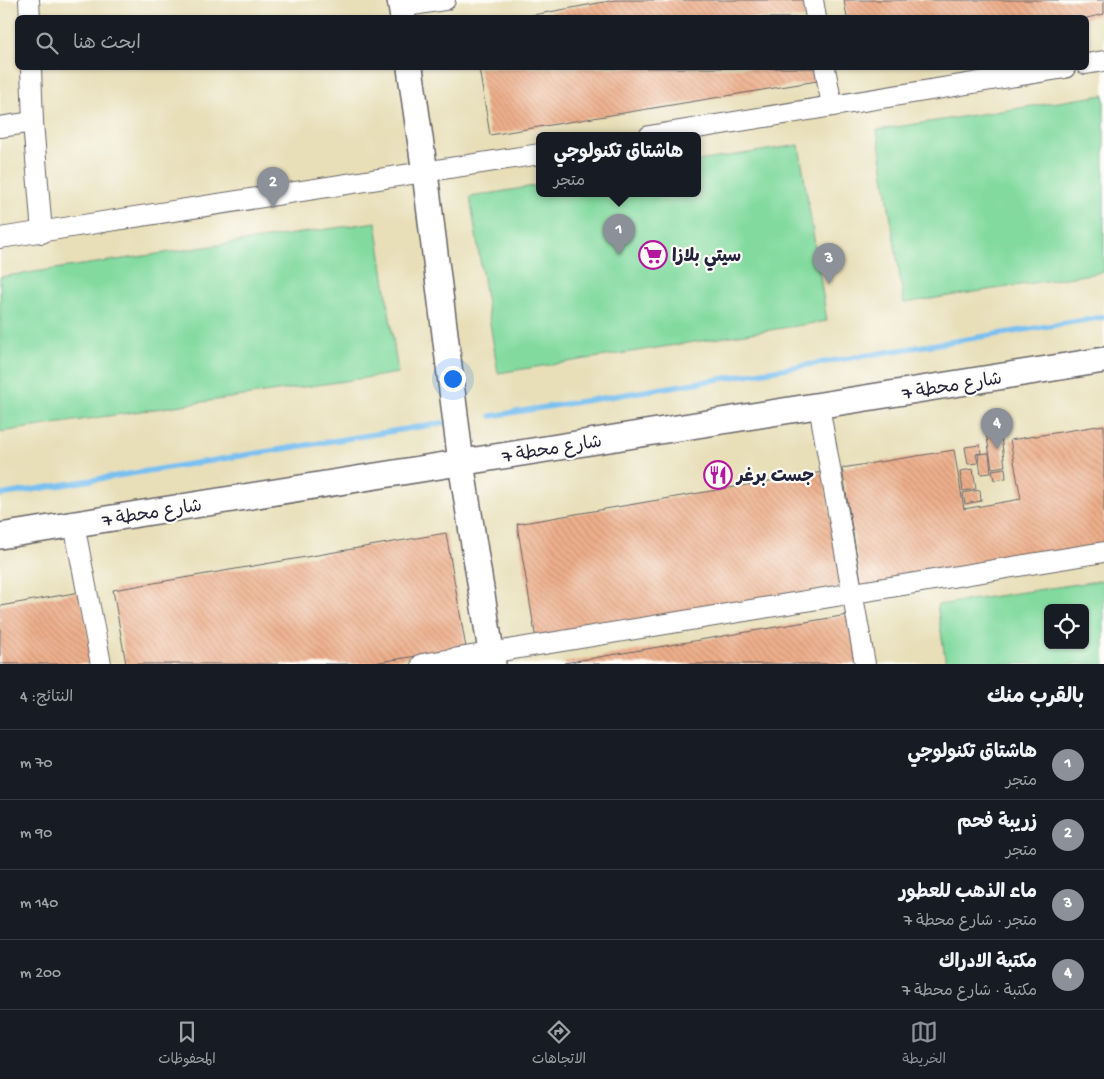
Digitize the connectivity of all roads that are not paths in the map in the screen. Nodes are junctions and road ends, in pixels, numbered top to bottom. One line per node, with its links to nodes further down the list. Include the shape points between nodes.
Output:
1 (29, 0): 5 (street)
2 (445, 0): 4 (street)
3 (813, 0): 6 (street)
4 (402, 8)
5 (30, 15)
6 (816, 15)
7 (1104, 61): 8 (street)
8 (1089, 64)
9 (31, 70): 14 (street)
10 (410, 70): 18 (street)
11 (825, 70): 13 (street)
12 (1053, 70): 13 (street)
13 (832, 106): 16 (street)
14 (33, 122): 15 (street); 19 (street)
15 (0, 127)
16 (673, 132)
17 (536, 155): 18 (street)
18 (425, 173): 19 (street); 23 (street)
19 (42, 233): 20 (street)
20 (0, 238)
21 (1104, 360): 22 (street, شارع محطة 7)
22 (819, 406): 23 (street, شارع محطة 7); 27 (street)
23 (461, 463): 24 (street, شارع محطة 7); 28 (street)
24 (74, 524): 25 (street, شارع محطة 7); 29 (street)
25 (0, 536)
26 (1104, 552): 27 (street)
27 (854, 594): 28 (street); 31 (street)
28 (492, 658): 30 (street)
29 (101, 664)
30 (422, 664)
31 (865, 664)

